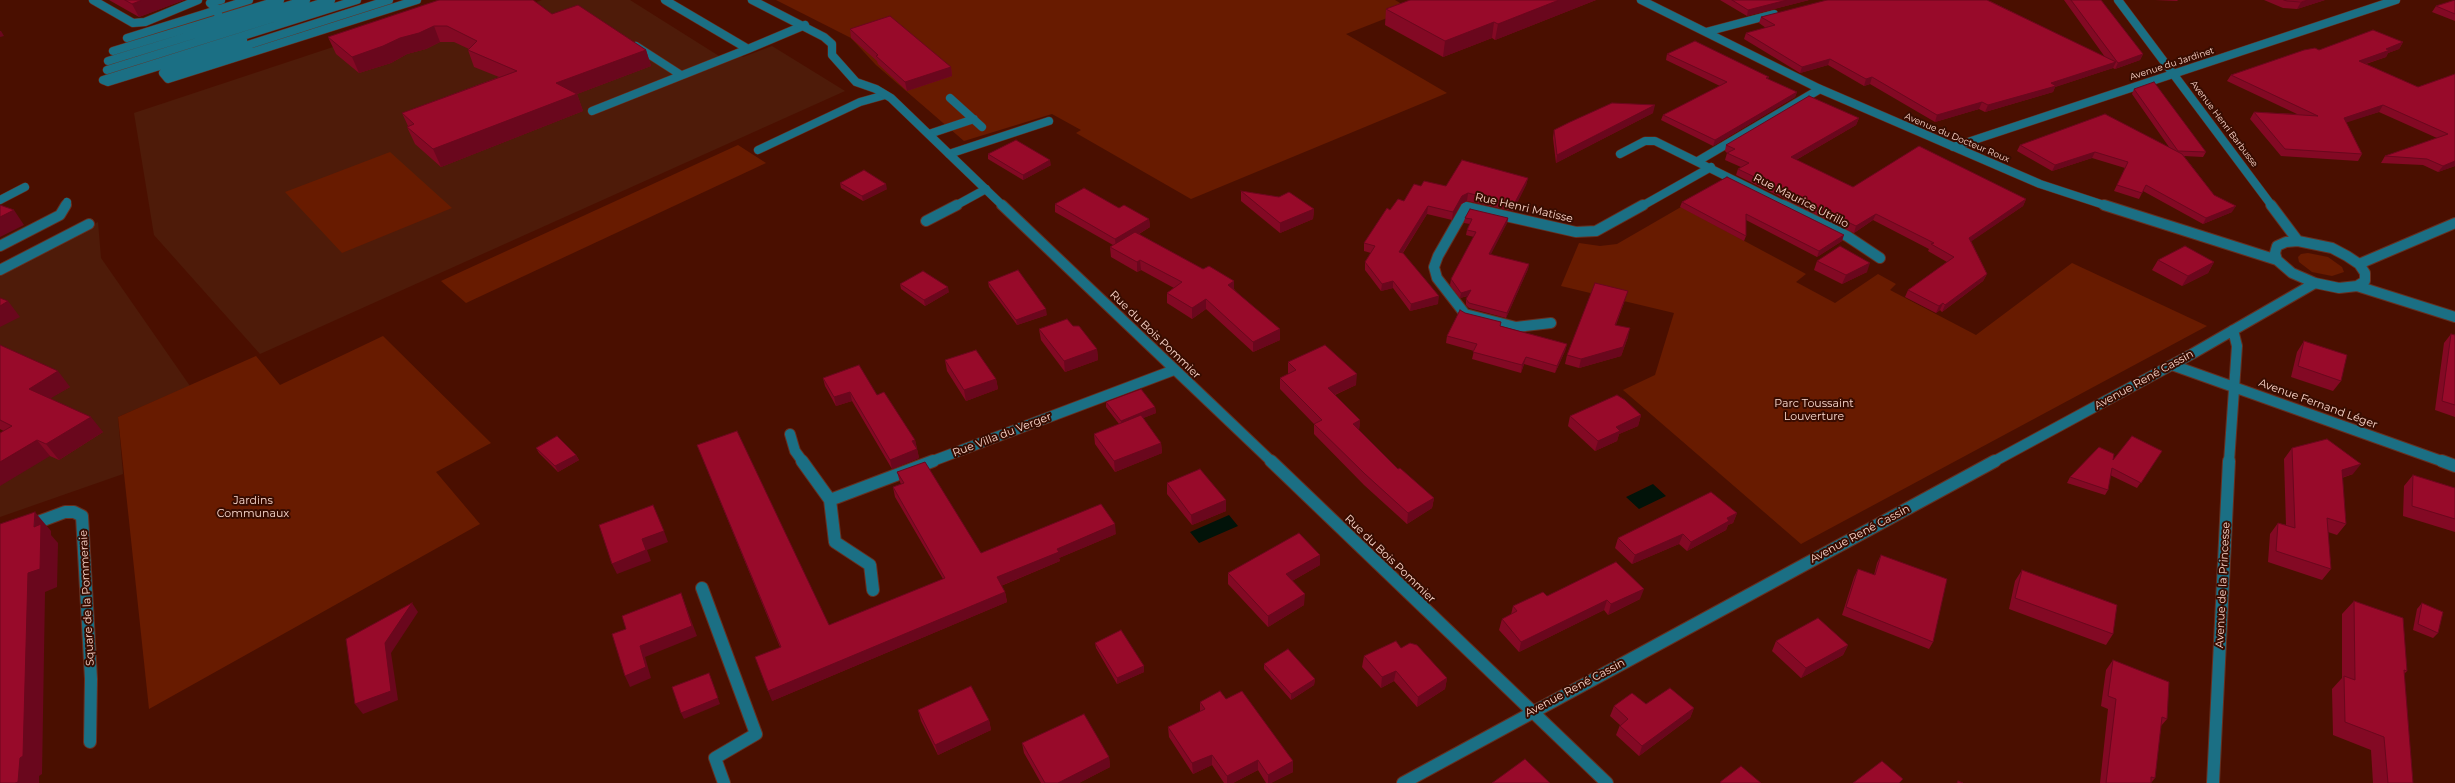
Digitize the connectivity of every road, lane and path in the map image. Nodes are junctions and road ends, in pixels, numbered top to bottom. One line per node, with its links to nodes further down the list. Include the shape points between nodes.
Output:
1 (93, 0): 2 (street, via 133,23 145,22)
2 (198, 0)
3 (221, 0): 18 (street, via 210,3)
4 (249, 0): 18 (street)
5 (306, 0): 17 (street)
6 (331, 0): 20 (street)
7 (357, 0): 16 (street)
8 (388, 0): 32 (street)
9 (417, 0): 32 (street)
10 (665, 0): 34 (street)
11 (752, 0): 24 (street, Rue du Bois Pommier)
12 (1641, 0): 27 (street, Avenue du Docteur Roux)
13 (2118, 0): 41 (street, Avenue Henri Barbusse)
14 (2396, 0): 41 (street, Avenue du Jardinet)
15 (275, 1): 17 (street); 21 (street)
16 (343, 2): 22 (street)
17 (281, 8): 20 (street); 23 (street)
18 (218, 10): 21 (street, via 217,13); 25 (street)
19 (1782, 12): 27 (street)
20 (287, 14): 22 (street); 26 (street)
21 (222, 18): 23 (street); 28 (street)
22 (294, 20): 32 (street)
23 (228, 24): 26 (street); 30 (street)
24 (805, 25): 34 (street); 44 (street, Rue du Bois Pommier, via 832,44 832,55 856,82)
25 (159, 28): 28 (street); 29 (street)
26 (234, 30): 32 (street); 33 (street)
27 (1706, 32): 43 (street, Avenue du Docteur Roux)
28 (166, 35): 30 (street); 35 (street)
29 (127, 38)
30 (173, 41): 33 (street); 37 (street)
31 (629, 41): 42 (street)
32 (247, 44): 36 (street); 38 (street); 39 (street)
33 (179, 47): 36 (street); 40 (street)
34 (748, 49): 42 (street)
35 (113, 51)
36 (187, 56): 36 (street, via 103,80 108,82); 38 (street)
37 (108, 61)
38 (194, 63): 39 (street); 39 (street, via 163,73 168,79)
39 (200, 69)
40 (106, 70)
41 (2174, 74): 51 (street, Avenue du Jardinet); 64 (street, Avenue Henri Barbusse)
42 (681, 75): 46 (street)
43 (1820, 89): 51 (street, Avenue du Docteur Roux); 55 (street)
44 (886, 95): 50 (street, Rue du Bois Pommier); 52 (street, via 860,102)
45 (950, 98): 47 (street)
46 (592, 110)
47 (974, 119): 49 (street); 50 (street)
48 (1049, 121): 53 (street)
49 (982, 127)
50 (929, 134): 53 (street, Rue du Bois Pommier)
51 (1953, 147): 67 (street, Avenue du Docteur Roux, via 2040,184)
52 (758, 150)
53 (949, 154): 58 (street, Rue du Bois Pommier)
54 (1620, 154): 55 (street, via 1645,141 1656,141)
55 (1698, 161): 56 (street)
56 (1711, 167): 66 (street, Rue Maurice Utrillo, via 1847,236); 73 (street, Rue Henri Matisse, via 1596,232 1576,232 1466,207 1438,256 1434,267 1437,278 1465,314 1516,327)
57 (26, 187): 59 (street)
58 (986, 189): 61 (street); 76 (street, Rue du Bois Pommier)
59 (0, 200)
60 (67, 202): 65 (street, via 60,215)
61 (926, 221)
62 (89, 224): 69 (street)
63 (2455, 224): 68 (street)
64 (2298, 241): 67 (street, via 2277,246); 68 (street, via 2332,248)
65 (0, 246)
66 (1880, 258)
67 (2277, 260): 70 (street, via 2292,273)
68 (2359, 264): 71 (street, via 2365,273 2364,281)
69 (0, 270)
70 (2315, 283): 71 (street, via 2339,288); 74 (street, Avenue René Cassin)
71 (2357, 286): 72 (street)
72 (2455, 316)
73 (1551, 324)
74 (2233, 330): 75 (street, Avenue René Cassin); 77 (street, Avenue de la Princesse, via 2237,346)
75 (2172, 365): 77 (street, Avenue Fernand Léger); 84 (street, Avenue René Cassin)
76 (1174, 370): 80 (street, Rue Villa du Verger); 84 (street, Rue du Bois Pommier)
77 (2233, 387): 79 (street, Avenue Fernand Léger); 89 (street, Avenue de la Princesse)
78 (790, 434): 80 (street, via 794,451)
79 (2455, 466)
80 (830, 500): 83 (street, via 835,542 870,565)
81 (22, 528): 85 (street, Square de la Pommeraie, via 64,512 74,512 82,516 91,679)
82 (702, 588): 86 (street, via 756,734 715,758)
83 (873, 590)
84 (1532, 711): 87 (street, Avenue René Cassin); 88 (street, Rue du Bois Pommier)
85 (90, 742)
86 (724, 783)
87 (1403, 783)
88 (1607, 783)
89 (2213, 783)

